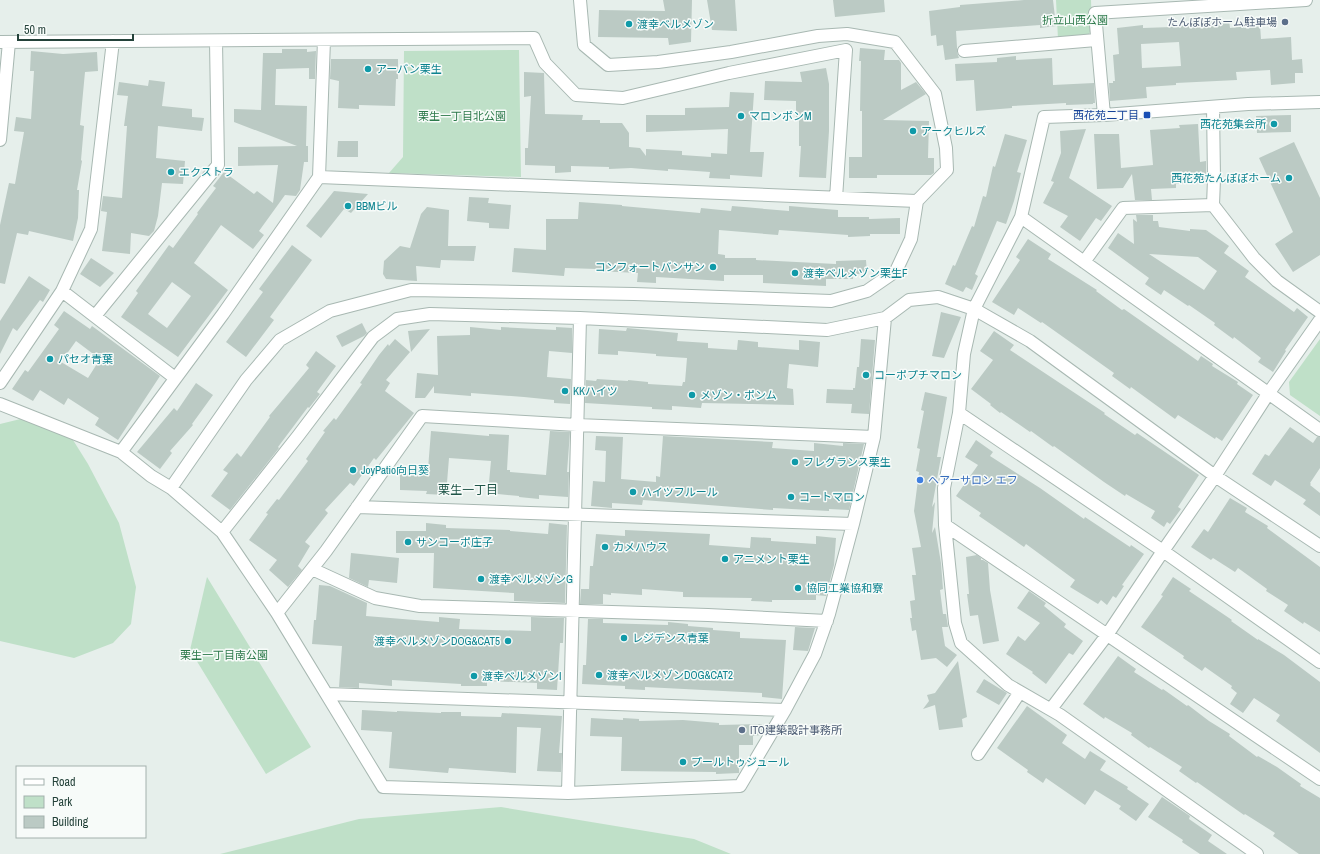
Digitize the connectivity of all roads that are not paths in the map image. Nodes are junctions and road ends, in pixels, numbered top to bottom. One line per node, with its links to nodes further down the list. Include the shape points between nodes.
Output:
1 (580, 0): 15 (street, via 584,45 608,65 658,62 847,34 895,42 936,94 946,148 948,170)
2 (1306, 0): 4 (street, via 1095,13)
3 (324, 40): 6 (street); 13 (street); 14 (street, via 534,38 545,63 576,95 623,98 729,73 846,50)
4 (1096, 40): 8 (street); 11 (street)
5 (113, 41): 6 (street); 7 (street); 19 (street, via 91,229)
6 (216, 41): 22 (street, via 218,165)
7 (4, 42): 12 (street)
8 (964, 51)
9 (1320, 102): 10 (street)
10 (1213, 107): 11 (street); 16 (street)
11 (1104, 115): 17 (street, via 1044,117)
12 (0, 140)
13 (320, 177): 14 (street); 26 (street)
14 (836, 198): 15 (street)
15 (917, 201): 36 (street, via 911,239 896,271 867,291 831,301 411,290 330,311 280,340 246,380)
16 (1213, 205): 18 (street, via 1123,208); 21 (street, via 1254,258 1277,281)
17 (1021, 217): 18 (street); 20 (street)
18 (1084, 262): 28 (street)
19 (62, 291): 22 (street); 27 (street)
20 (974, 309): 24 (street, via 938,297 909,300); 30 (street, via 964,354); 35 (street, via 1030,341)
21 (1320, 312)
22 (95, 316): 26 (street)
23 (580, 318): 24 (street, via 827,330); 31 (street); 41 (street, via 430,314 396,319 372,337)
24 (885, 318): 33 (street)
25 (1320, 320): 28 (street)
26 (175, 378): 34 (street)
27 (0, 383)
28 (1268, 394): 32 (street); 35 (street)
29 (0, 404): 34 (street)
30 (959, 413): 40 (street, via 944,488); 43 (street)
31 (577, 425): 33 (street); 37 (street, via 422,416); 38 (street)
32 (1320, 430)
33 (874, 437): 39 (street)
34 (121, 452): 36 (street, via 151,476)
35 (1215, 476): 42 (street); 43 (street)
36 (172, 488): 41 (street)
37 (357, 507): 38 (street); 44 (street)
38 (575, 514): 39 (street); 45 (street)
39 (853, 524): 47 (street)
40 (945, 525): 48 (street); 50 (street, via 955,624 961,643 1008,685)
41 (222, 532): 46 (street)
42 (1320, 546)
43 (1163, 551): 48 (street); 49 (street)
44 (312, 569): 45 (street, via 375,598 420,606); 46 (street)
45 (572, 611): 47 (street); 52 (street)
46 (277, 613): 51 (street)
47 (827, 621): 54 (street, via 815,654)
48 (1107, 635): 53 (street); 56 (street)
49 (1320, 662)
50 (1020, 692): 53 (street); 55 (street)
51 (327, 694): 52 (street); 57 (street, via 383,787)
52 (570, 703): 54 (street); 57 (street)
53 (1051, 709): 58 (street)
54 (785, 710): 57 (street, via 740,786)
55 (978, 754)
56 (1320, 779)
57 (568, 793)
58 (1257, 854)

